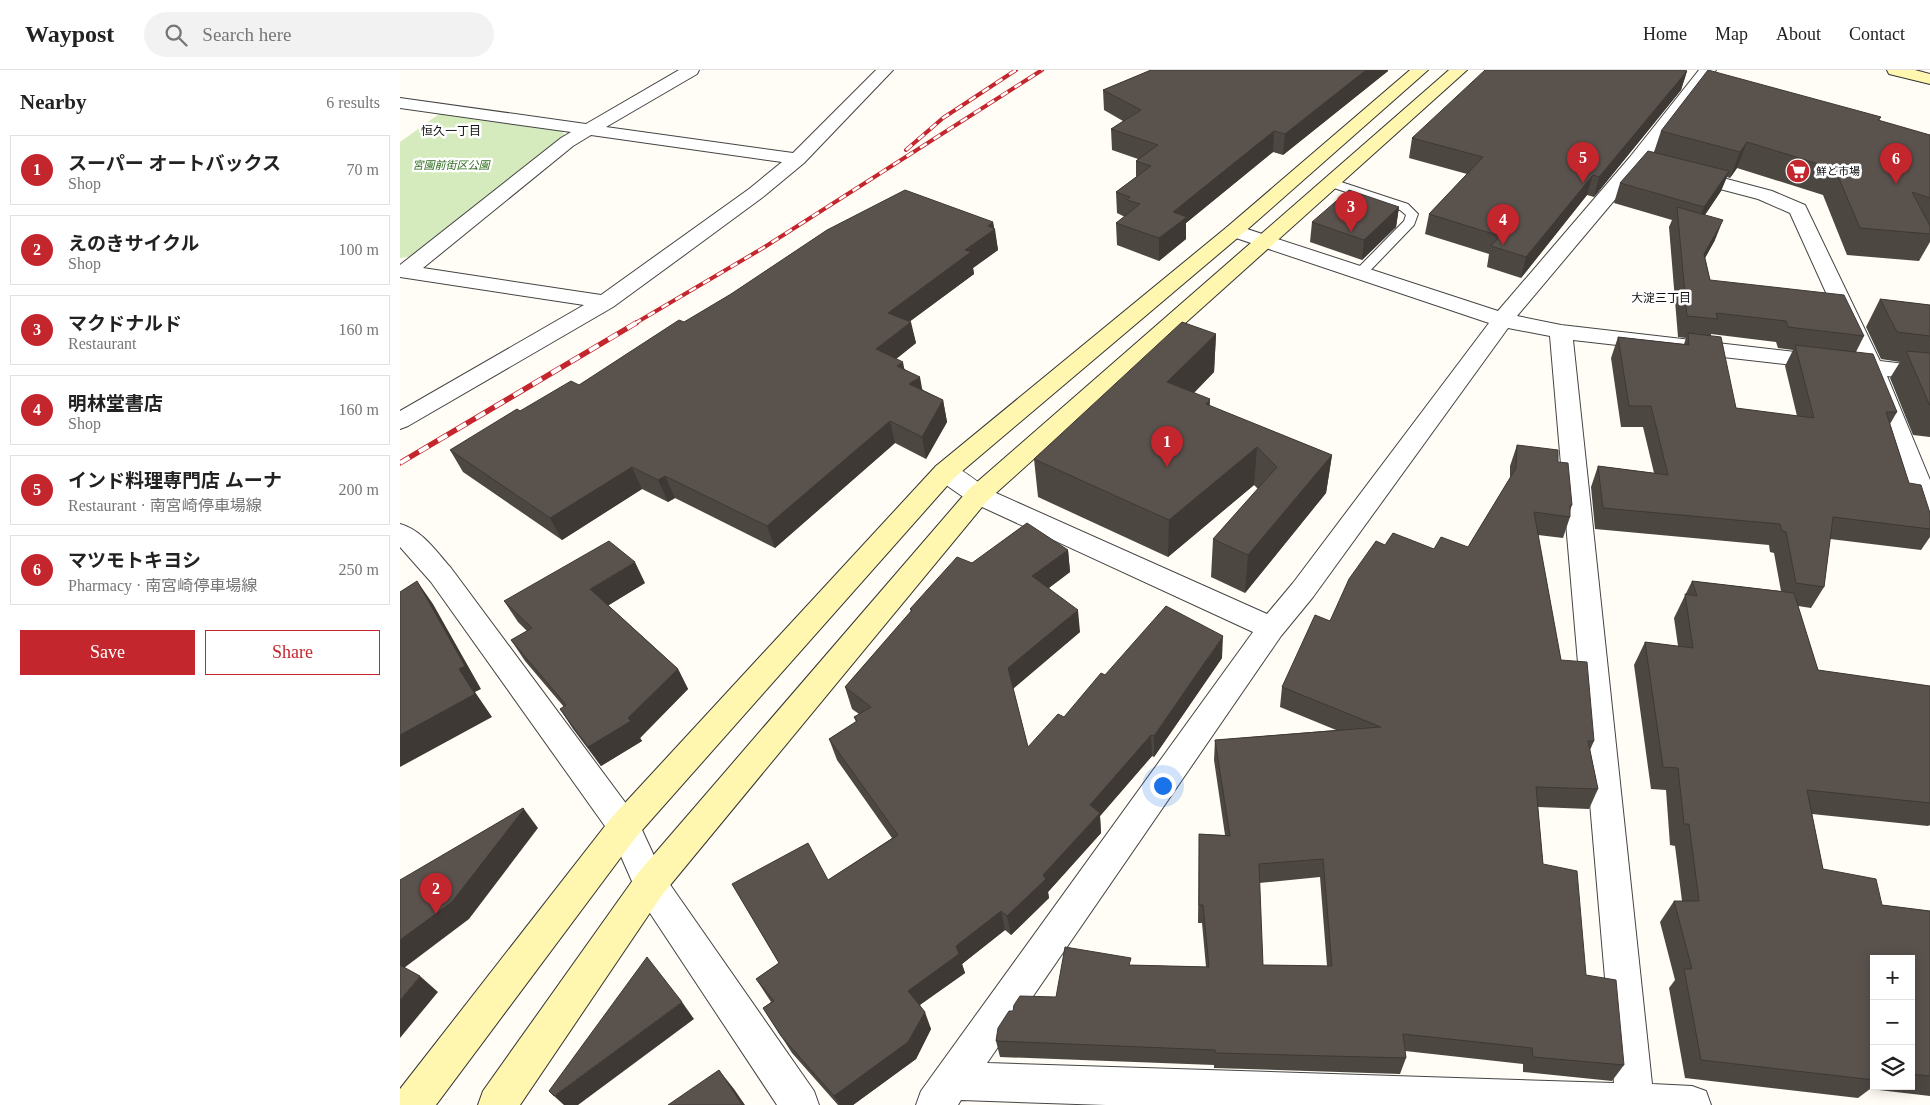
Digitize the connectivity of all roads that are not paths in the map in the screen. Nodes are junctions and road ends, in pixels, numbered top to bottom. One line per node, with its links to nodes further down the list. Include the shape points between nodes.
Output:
1 (691, 70): 9 (street)
2 (885, 70): 10 (street)
3 (1420, 70): 13 (street)
4 (1458, 70): 12 (street)
5 (1708, 70): 11 (street)
6 (1895, 70): 7 (street)
7 (1930, 80)
8 (400, 103): 9 (street)
9 (588, 129): 10 (street); 15 (street)
10 (796, 159): 17 (street, via 756,193)
11 (1655, 166): 18 (street); 20 (street, via 1765,195 1798,208)
12 (1332, 183): 14 (street); 16 (lane, via 1404,207 1412,214 1410,222)
13 (1234, 231): 14 (street); 23 (street)
14 (1266, 242): 16 (street); 24 (street)
15 (403, 271): 17 (street)
16 (1360, 273): 18 (street)
17 (605, 302): 22 (street)
18 (1502, 320): 19 (street); 27 (street, via 1303,590)
19 (1562, 332): 20 (street); 31 (street)
20 (1872, 368): 21 (street); 25 (street)
21 (1930, 374)
22 (400, 421)
23 (945, 472): 24 (street); 28 (street)
24 (978, 495): 27 (street); 29 (street)
25 (1930, 511)
26 (400, 533): 28 (street, via 441,575)
27 (1271, 628): 30 (street)
28 (624, 828): 29 (street); 32 (street)
29 (650, 884): 33 (street); 34 (street)
30 (944, 1093): 31 (street)
31 (1634, 1104): 35 (street)
32 (412, 1105)
33 (497, 1105)
34 (800, 1105)
35 (1692, 1105)

